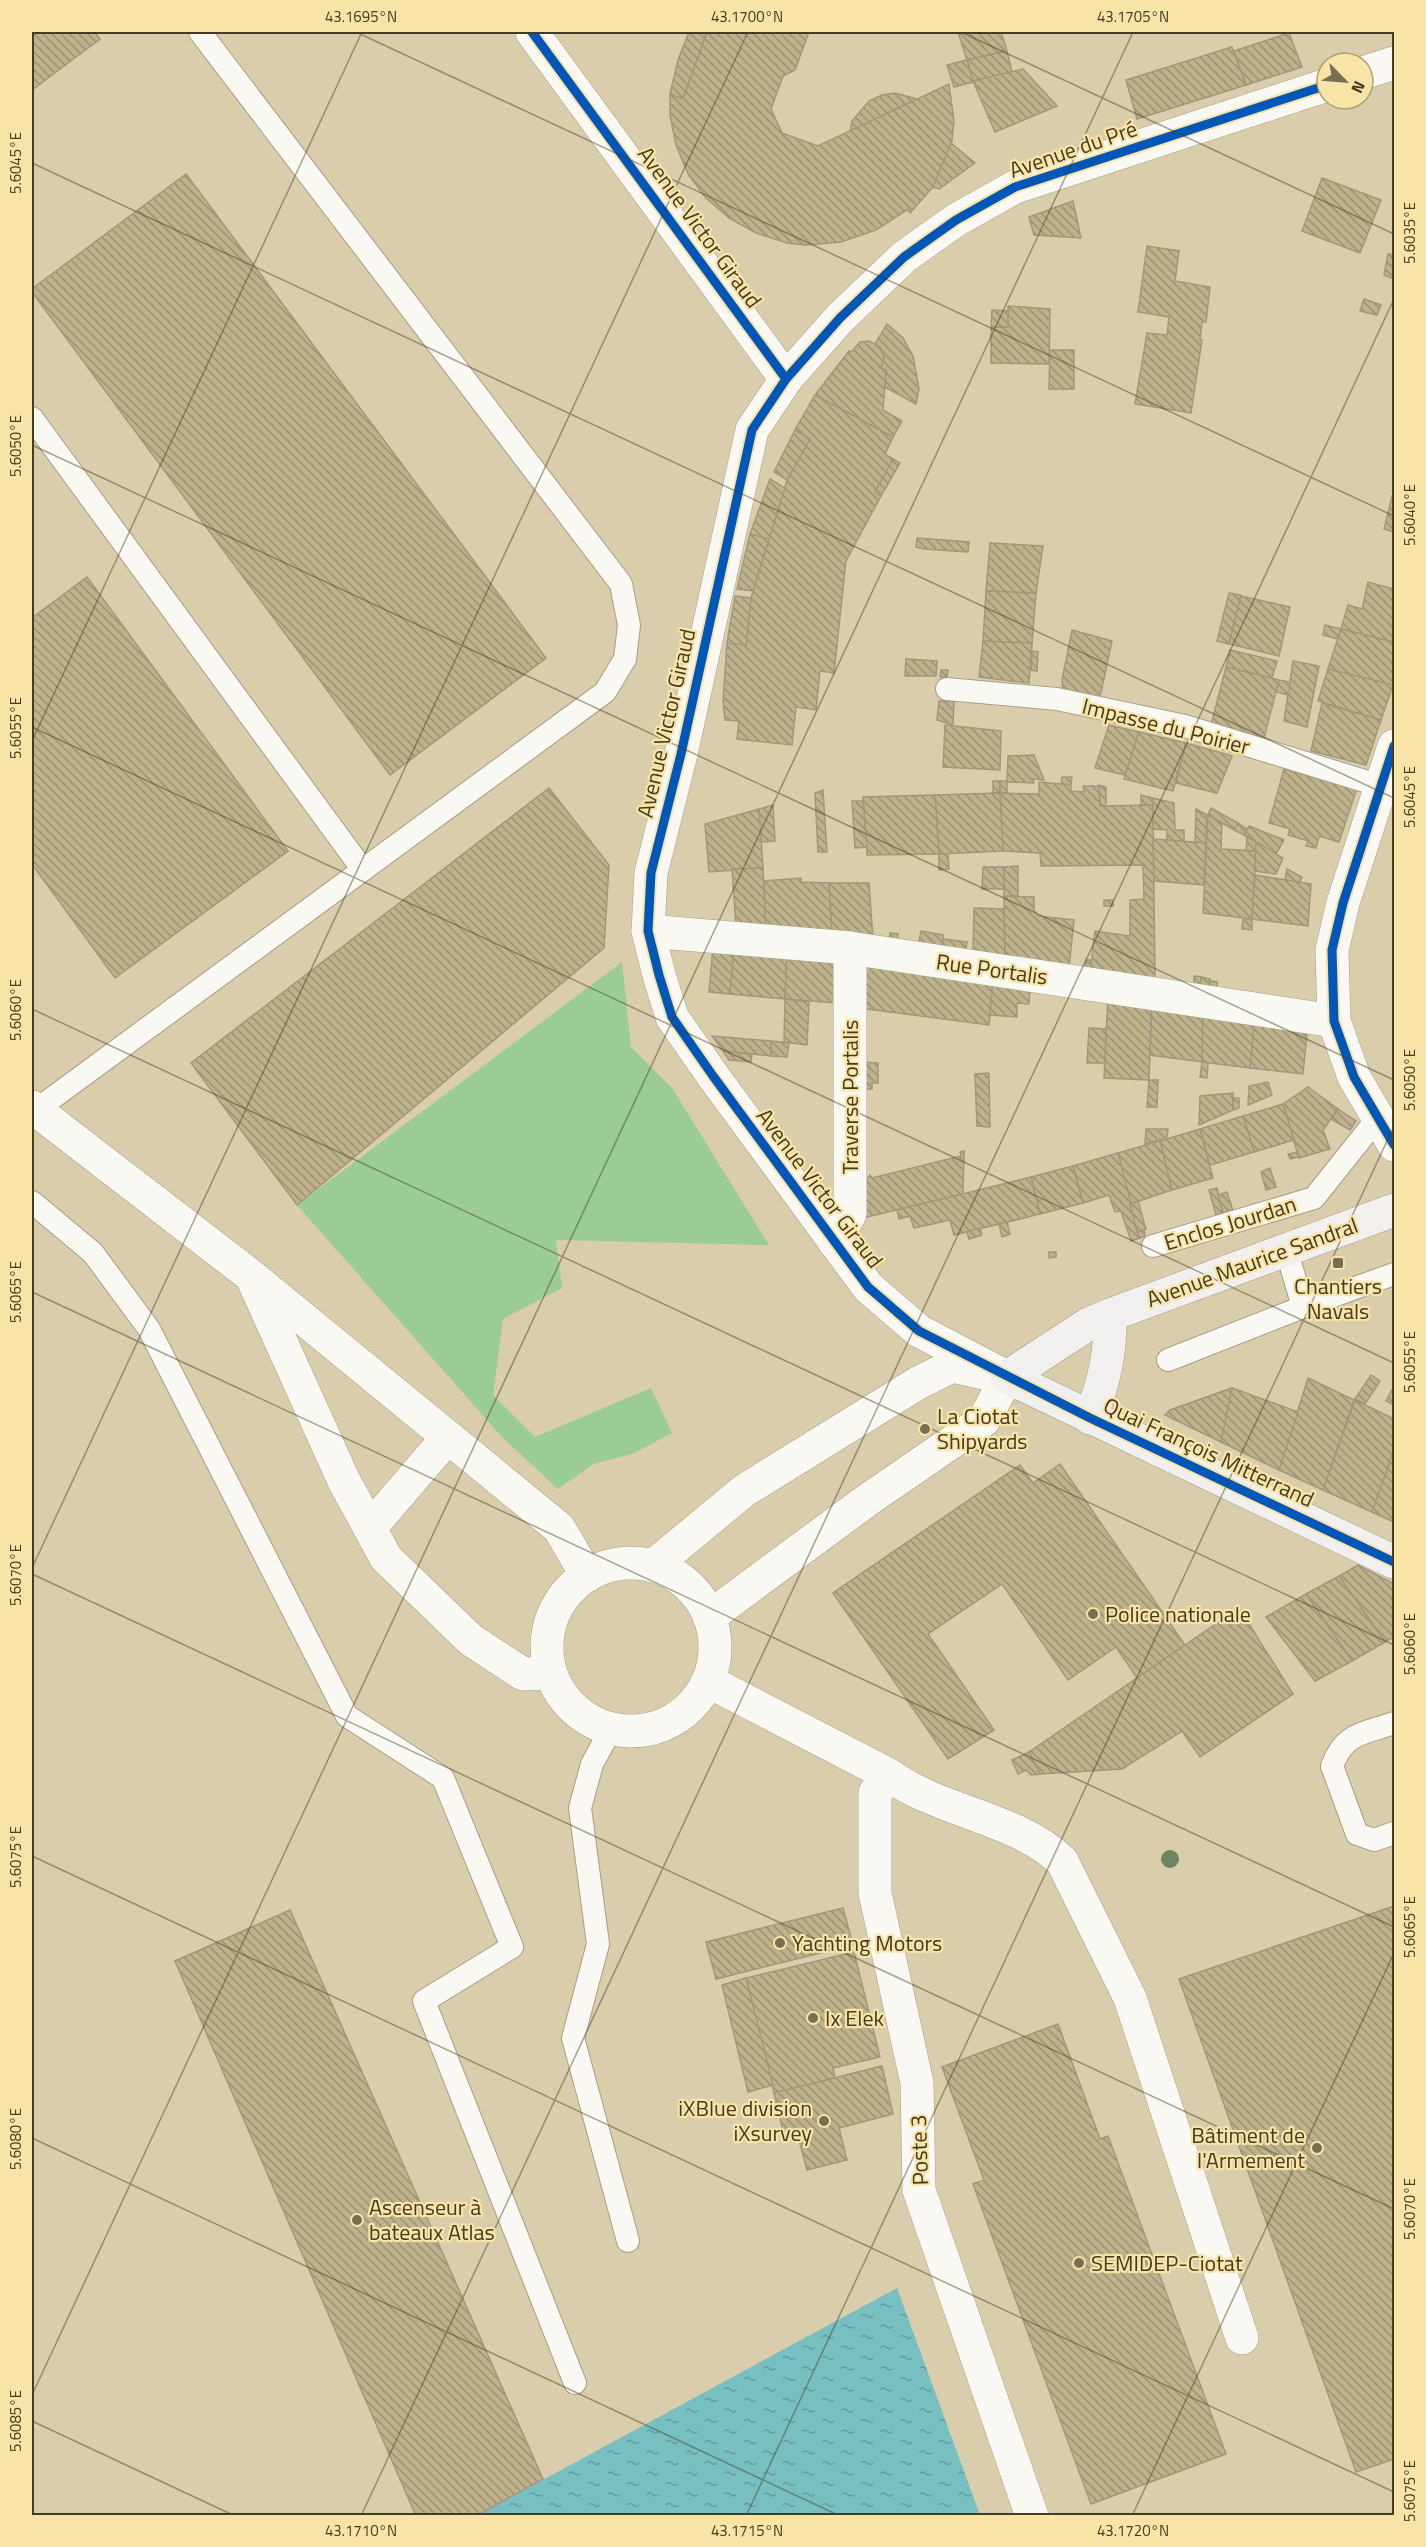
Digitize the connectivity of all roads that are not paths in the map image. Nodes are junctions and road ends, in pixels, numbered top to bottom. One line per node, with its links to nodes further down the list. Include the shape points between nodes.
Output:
1 (200, 32): 11 (lane, via 621,584 629,625 625,659 605,692)
2 (532, 32): 6 (street, Avenue Victor Giraud)
3 (1395, 63): 4 (street)
4 (1375, 69)
5 (1315, 89): 6 (street, Avenue du Pré, via 1015,187 956,220 904,257 840,318)
6 (786, 379): 12 (street, Avenue Victor Giraud, via 752,430 651,873)
7 (32, 418): 11 (lane)
8 (947, 689): 10 (lane, Impasse du Poirier, via 1057,699 1185,726)
9 (1395, 746): 10 (street)
10 (1381, 786): 14 (street, via 1332,950)
11 (363, 870): 15 (lane)
12 (648, 931): 13 (street, Rue Portalis); 19 (street, Avenue Victor Giraud, via 672,1017)
13 (850, 948): 14 (street, Rue Portalis); 19 (street, Traverse Portalis, via 850,1214)
14 (1334, 1021): 16 (street, via 1354,1077)
15 (34, 1108): 23 (street)
16 (1386, 1132): 20 (lane, Enclos Jourdan, via 1314,1198)
17 (32, 1202): 43 (lane, via 93,1253 149,1329 346,1716 443,1778 512,1947 424,2001)
18 (1395, 1210): 21 (street, Avenue Maurice Sandral)
19 (834, 1242): 27 (street, Avenue Victor Giraud, via 868,1287 894,1312 919,1331)
20 (1153, 1246)
21 (1286, 1249): 24 (lane); 25 (street, Avenue Maurice Sandral)
22 (1395, 1274): 24 (lane)
23 (250, 1275): 29 (street); 30 (street, via 344,1481)
24 (1303, 1306): 26 (lane)
25 (1110, 1315): 27 (street, Avenue Maurice Sandral, via 1087,1325); 28 (street, via 1104,1385)
26 (1168, 1360)
27 (1007, 1377): 28 (street, Quai François Mitterrand); 32 (street, via 952,1366 918,1383 746,1490); 34 (street, via 984,1419)
28 (1090, 1418): 31 (street, Quai François Mitterrand)
29 (448, 1437): 30 (street); 33 (street, via 559,1528)
30 (370, 1528): 35 (street, via 386,1558 471,1640 523,1674)
31 (1395, 1562)
32 (653, 1566): 33 (street, via 612,1565); 34 (street, via 666,1569 688,1584)
33 (587, 1575): 35 (street, via 566,1593 553,1618 547,1646)
34 (709, 1617): 36 (street, via 715,1659)
35 (551, 1673): 38 (street, via 564,1698 585,1718)
36 (708, 1681): 38 (street, via 690,1707 666,1723 639,1731); 39 (street)
37 (1395, 1723): 40 (lane, via 1349,1738 1339,1748 1332,1766 1357,1834 1374,1840)
38 (611, 1728): 41 (lane, via 592,1764 580,1808 598,1944 573,2038)
39 (889, 1774): 42 (street, via 912,1791 1005,1826 1048,1847 1062,1861 1131,1998); 44 (street, Poste 3, via 875,1793 875,1893 917,2083 919,2190)
40 (1395, 1833)
41 (628, 2241)
42 (1242, 2338)
43 (575, 2383)
44 (1032, 2516)

